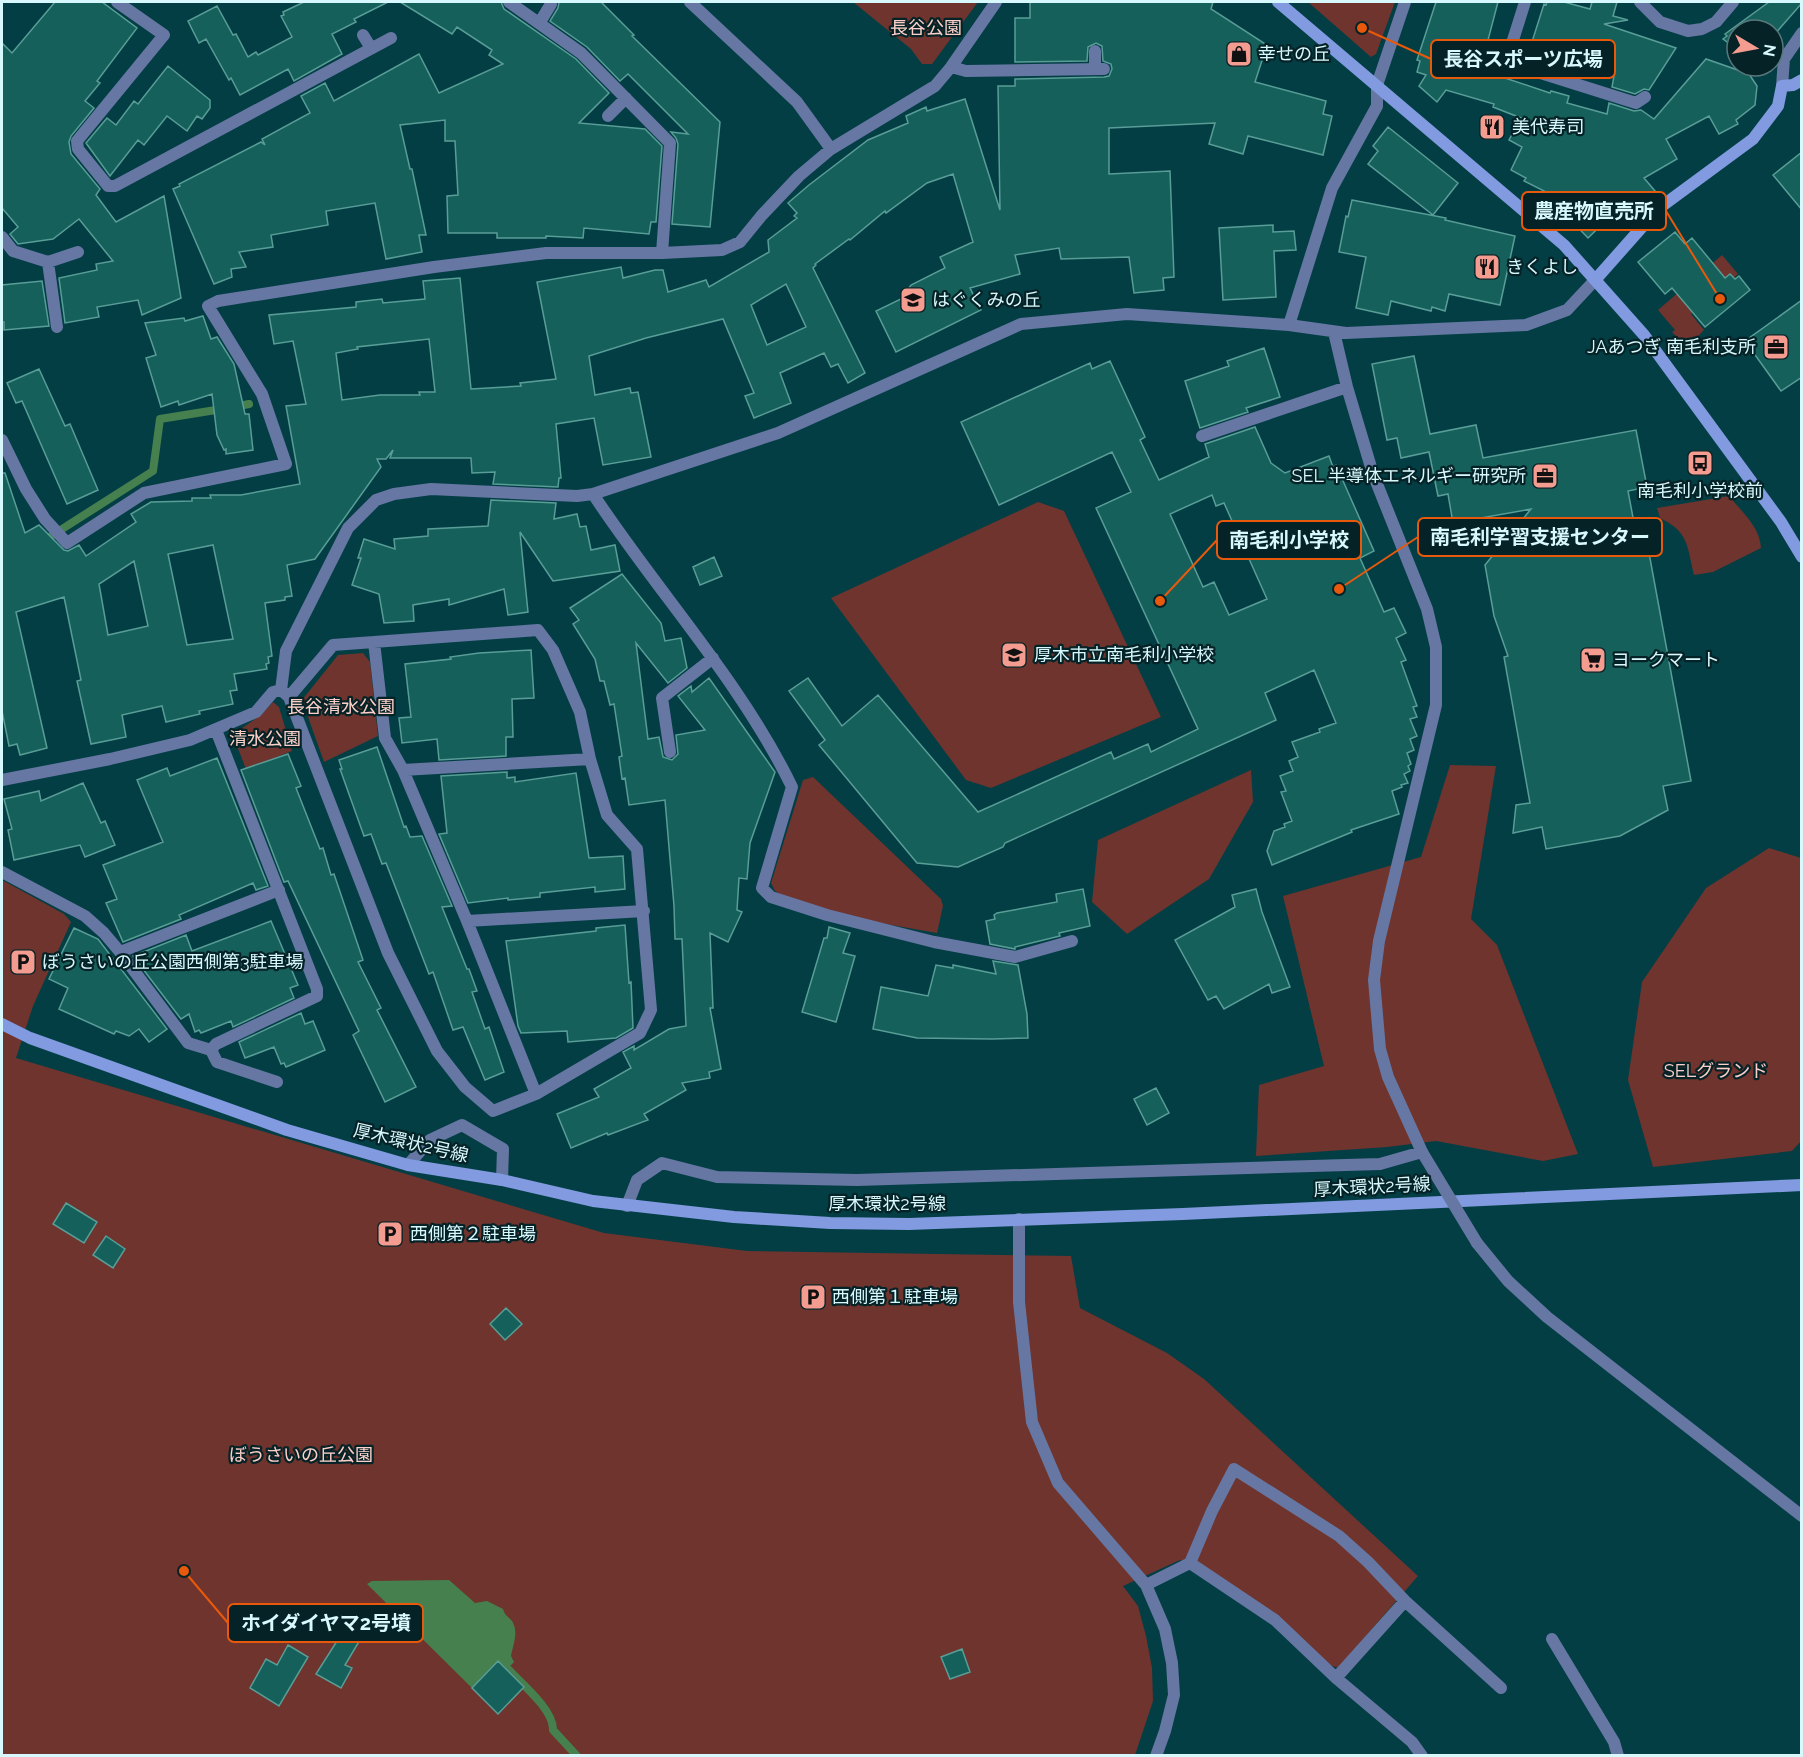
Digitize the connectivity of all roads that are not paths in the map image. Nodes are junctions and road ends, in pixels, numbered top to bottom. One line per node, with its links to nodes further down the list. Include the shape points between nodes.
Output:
1 (117, 2): 15 (street, via 164,35 77,141 78,149 108,186 115,186)
2 (509, 2): 11 (street)
3 (690, 2): 28 (street, via 797,102)
4 (996, 2): 19 (street)
5 (1278, 2): 23 (street)
6 (1405, 2): 23 (street)
7 (1525, 2): 18 (street)
8 (1640, 2): 9 (street, via 1660,22 1688,31 1716,22)
9 (1733, 2)
10 (551, 4): 11 (street)
11 (540, 22): 26 (street, via 581,53)
12 (1802, 33): 24 (street, via 1784,59)
13 (363, 35): 15 (street)
14 (392, 38): 15 (street)
15 (371, 48)
16 (1474, 49): 18 (street)
17 (1095, 51): 20 (street, via 1099,69 1070,76)
18 (1507, 59): 25 (street, via 1636,103)
19 (951, 67): 20 (street); 28 (street, via 935,86)
20 (983, 71): 22 (street)
21 (1802, 80): 24 (street)
22 (984, 85)
23 (1377, 85): 33 (street, via 1564,245); 34 (street, via 1377,106 1332,188)
24 (1782, 86): 33 (street, via 1778,106 1753,139 1658,209)
25 (1646, 97)
26 (626, 98): 27 (street); 31 (street, via 670,143)
27 (608, 116)
28 (831, 149): 31 (street, via 799,176 740,242 722,250)
29 (2, 237): 32 (street, via 13,251)
30 (78, 252): 32 (street)
31 (662, 253): 39 (street, via 546,253 218,301 208,306 262,394 286,464 144,493 67,543 45,519 26,489)
32 (48, 262): 35 (street)
33 (1596, 279): 36 (street, via 1567,310 1526,325); 41 (street, via 1644,335 1781,522)
34 (1289, 325): 36 (street); 40 (street, via 1126,314 1021,324 778,433)
35 (57, 327)
36 (1334, 332): 37 (street)
37 (1347, 387): 38 (street); 60 (street, via 1373,474 1427,609 1436,647 1436,705 1379,941 1374,980 1380,1049 1388,1077)
38 (1202, 436)
39 (2, 440)
40 (593, 494): 43 (street); 44 (street, via 431,489 376,500 348,528 286,651)
41 (1802, 557)
42 (374, 642): 44 (street, via 333,645); 47 (street, via 538,630 553,650 580,712); 48 (street, via 385,738)
43 (713, 658): 46 (street, via 662,698); 54 (street, via 792,786 762,888 771,897 912,937 1015,957)
44 (285, 693): 45 (street, via 273,692 256,712); 59 (street, via 388,953 437,1051 465,1087 493,1111)
45 (216, 730): 49 (street, via 143,752); 51 (street)
46 (670, 752)
47 (590, 759): 48 (street); 52 (street, via 607,814 638,849)
48 (403, 770): 53 (street)
49 (2, 780)
50 (2, 872): 55 (street, via 85,916)
51 (279, 890): 55 (street); 57 (street, via 317,996 216,1044)
52 (644, 911): 53 (street); 59 (street, via 651,1010 640,1033)
53 (467, 921): 59 (street)
54 (1072, 940)
55 (120, 952): 57 (street, via 188,1043)
56 (2, 1024): 61 (street, 厚木環状2号線, via 30,1038 287,1130)
57 (211, 1050): 58 (street, via 218,1062)
58 (277, 1082)
59 (536, 1094)
60 (1422, 1152): 64 (street, via 1380,1164 935,1179 717,1177 662,1163 637,1180); 66 (street, bridge, via 1477,1243 1508,1281 1547,1317)
61 (408, 1165): 62 (street, 厚木環状2号線); 62 (street, via 430,1140 462,1125 503,1149)
62 (502, 1180): 64 (street, 厚木環状2号線)
63 (1802, 1185): 65 (street, 厚木環状2号線)
64 (627, 1206): 65 (street, 厚木環状2号線, via 830,1223)
65 (1019, 1219): 68 (street, via 1019,1302 1032,1422 1058,1483)
66 (1799, 1509)
67 (1190, 1563): 68 (street); 69 (street, via 1234,1469 1339,1536); 71 (street, via 1275,1620)
68 (1146, 1585): 73 (street, via 1165,1629 1172,1663 1172,1704)
69 (1405, 1601): 71 (street); 72 (street)
70 (1552, 1639): 75 (street)
71 (1336, 1678): 74 (street, via 1412,1742)
72 (1501, 1688)
73 (1156, 1755)
74 (1422, 1755)
75 (1618, 1755)

